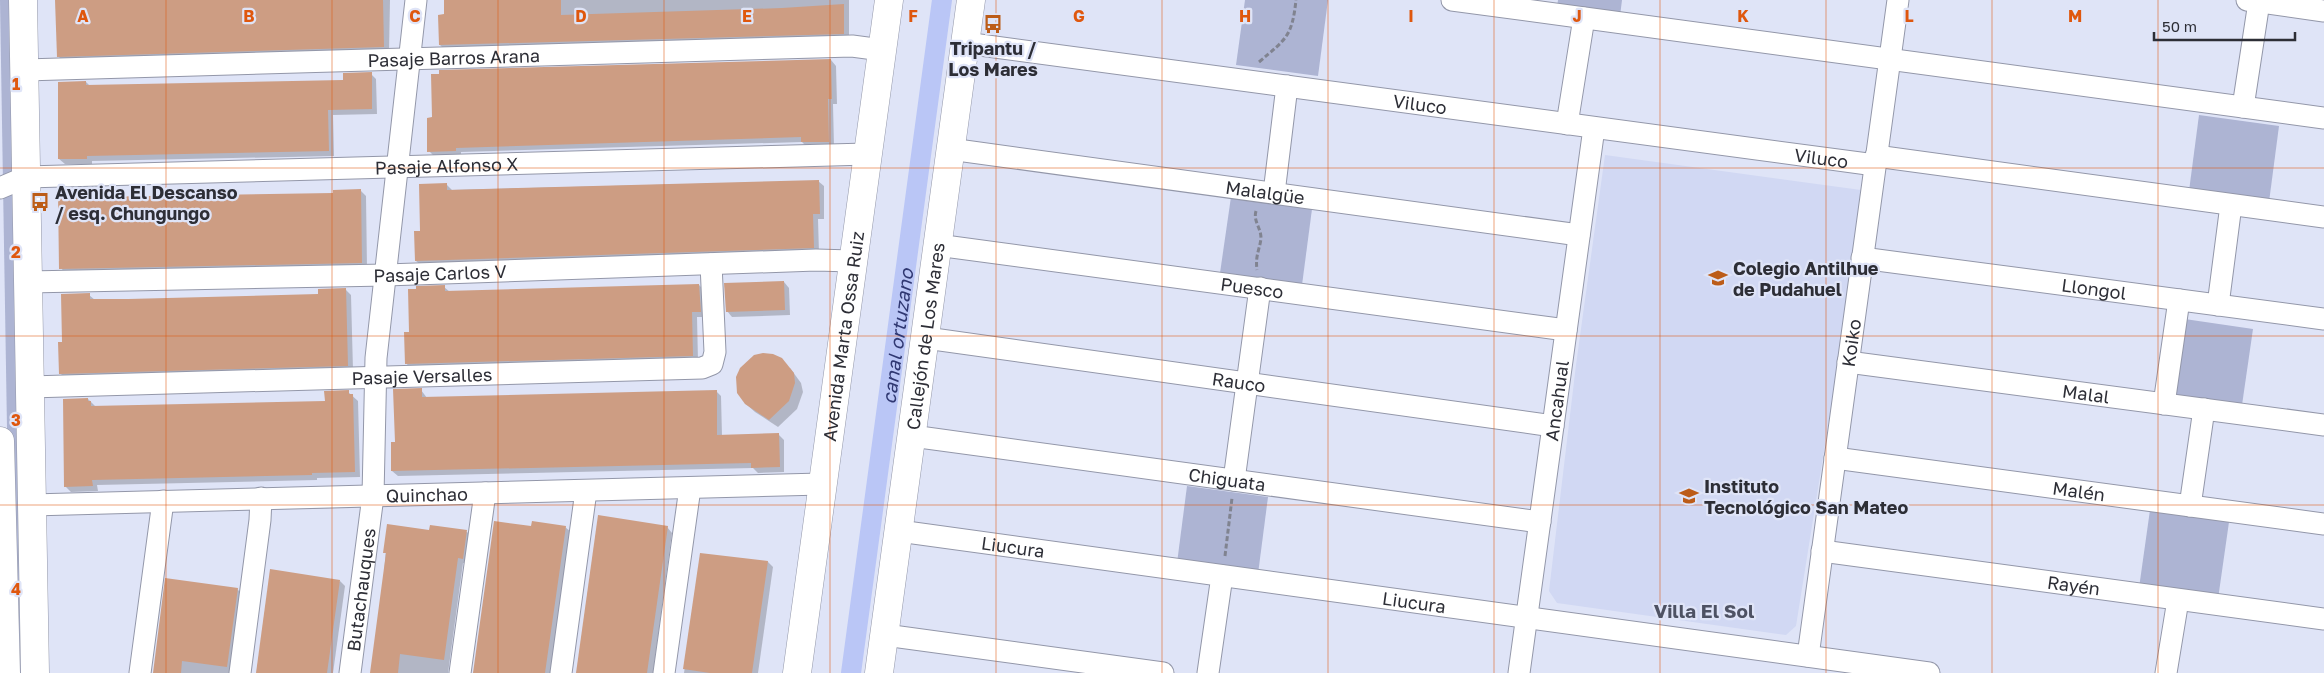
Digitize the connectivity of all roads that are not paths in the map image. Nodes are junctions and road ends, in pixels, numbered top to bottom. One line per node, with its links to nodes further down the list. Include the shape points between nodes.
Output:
1 (23, 0): 14 (street)
2 (416, 0): 12 (street, Butachauques)
3 (889, 0): 11 (street, Avenida Marta Ossa Ruiz)
4 (971, 0): 10 (street, Callejón de Los Mares)
5 (1452, 0): 9 (street)
6 (1898, 0): 13 (street, Koiko)
7 (2253, 1): 8 (street); 16 (street)
8 (2324, 11)
9 (1584, 18): 13 (street); 18 (street)
10 (965, 43): 15 (street, Viluco); 20 (street, Callejón de Los Mares)
11 (882, 50): 12 (street, Pasaje Barros Arana, via 852,46); 21 (street, Avenida Marta Ossa Ruiz)
12 (410, 58): 14 (street, Pasaje Barros Arana); 23 (street, Butachauques)
13 (1890, 58): 16 (street); 22 (street, Koiko)
14 (25, 70): 24 (street)
15 (1287, 86): 18 (street, Viluco); 26 (street)
16 (2243, 107): 17 (street)
17 (2324, 118)
18 (1567, 124): 19 (street, Viluco)
19 (1594, 128): 22 (street, Viluco); 29 (street, Ancahual)
20 (950, 149): 26 (street, Malalgüe); 30 (street, Callejón de Los Mares)
21 (867, 154): 23 (street, Pasaje Alfonso X); 32 (street, Avenida Marta Ossa Ruiz)
22 (1876, 161): 27 (street, Viluco); 31 (street, Koiko)
23 (398, 168): 24 (street, Pasaje Alfonso X); 34 (street, Butachauques)
24 (26, 177): 25 (street); 35 (street)
25 (0, 188)
26 (1274, 193): 29 (street, Malalgüe)
27 (2231, 205): 28 (street, Viluco); 38 (street)
28 (2324, 218)
29 (1579, 235): 40 (street, Ancahual)
30 (937, 245): 36 (street, Puesco); 41 (street, Callejón de Los Mares)
31 (1862, 258): 37 (street, Llongol); 42 (street, Koiko)
32 (852, 261): 33 (street, Pasaje Carlos V); 54 (street, Avenida Marta Ossa Ruiz)
33 (711, 264): 34 (street, Pasaje Carlos V); 43 (street, Pasaje Versalles, via 715,352 712,364 707,367)
34 (386, 275): 35 (street, Pasaje Carlos V); 43 (street, Butachauques)
35 (28, 282): 45 (street)
36 (1260, 288): 40 (street, Puesco); 44 (street)
37 (2179, 300): 38 (street, Llongol); 46 (street)
38 (2218, 306): 39 (street, Llongol)
39 (2324, 319)
40 (1566, 330): 49 (street, Ancahual)
41 (926, 338): 44 (street, Rauco); 50 (street, Callejón de Los Mares)
42 (1848, 362): 46 (street, Malal); 52 (street, Koiko)
43 (375, 377): 45 (street, Pasaje Versalles); 58 (street, Butachauques)
44 (1247, 384): 49 (street, Rauco); 53 (street)
45 (30, 387): 61 (street)
46 (2164, 404): 47 (street, Malal)
47 (2204, 409): 48 (street, Malal); 62 (street)
48 (2324, 425)
49 (1553, 426): 63 (street, Ancahual)
50 (912, 436): 53 (street, Chiguata); 65 (street, Callejón de Los Mares)
51 (0, 441): 74 (street)
52 (1835, 458): 62 (street, Malén); 66 (street, Koiko)
53 (1234, 480): 63 (street, Chiguata)
54 (822, 484): 55 (street, Quinchao); 82 (street, Avenida Marta Ossa Ruiz)
55 (690, 488): 56 (street, Quinchao); 81 (street)
56 (586, 491): 57 (street, Quinchao); 80 (street)
57 (485, 493): 58 (street, Quinchao); 79 (street)
58 (373, 496): 59 (street, Quinchao); 78 (street, Butachauques)
59 (261, 498): 60 (street, Quinchao); 77 (street)
60 (164, 501): 61 (street, Quinchao); 76 (street)
61 (32, 505): 75 (street)
62 (2190, 506): 64 (street, Malén)
63 (1540, 522): 69 (street, Ancahual)
64 (2324, 524)
65 (899, 531): 67 (street, Liucura); 71 (street, Callejón de Los Mares)
66 (1822, 551): 68 (street, Rayén); 72 (street, Koiko)
67 (1222, 576): 69 (street, Liucura); 85 (street)
68 (2178, 600): 70 (street, Rayén); 88 (street)
69 (1526, 618): 72 (street, Liucura); 86 (street, Ancahual)
70 (2324, 619)
71 (884, 635): 83 (street, Callejón de Los Mares); 84 (street)
72 (1808, 656): 73 (street, Liucura)
73 (1888, 670): 87 (street, Liucura)
74 (6, 673)
75 (35, 673)
76 (140, 673)
77 (240, 673)
78 (350, 673)
79 (460, 673)
80 (561, 673)
81 (664, 673)
82 (796, 673)
83 (879, 673)
84 (1163, 673)
85 (1208, 673)
86 (1519, 673)
87 (1929, 673)
88 (2166, 673)

